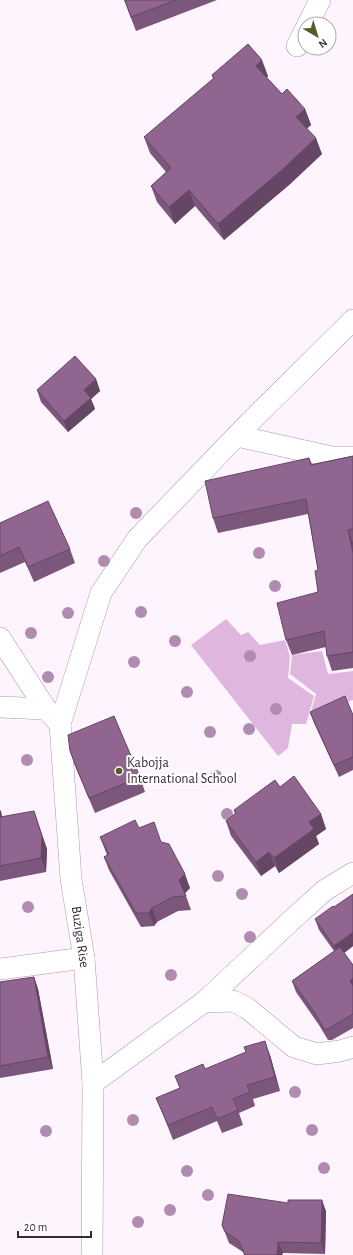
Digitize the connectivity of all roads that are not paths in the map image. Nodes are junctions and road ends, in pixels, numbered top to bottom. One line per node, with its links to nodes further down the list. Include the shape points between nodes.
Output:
1 (320, 0): 2 (street)
2 (312, 16)
3 (353, 320): 4 (street)
4 (237, 436): 5 (street, via 332,457); 8 (street, via 137,539 101,593)
5 (353, 457)
6 (0, 638): 8 (street, Buziga Rise)
7 (0, 707): 8 (street)
8 (53, 717): 10 (street, Buziga Rise, via 71,879)
9 (353, 872): 12 (street, via 325,890)
10 (84, 958): 11 (street); 14 (street, Buziga Rise)
11 (0, 969)
12 (204, 1002): 13 (street, via 233,1001 247,1008 294,1047 317,1054); 14 (street)
13 (353, 1047)
14 (93, 1083): 15 (street, Buziga Rise)
15 (92, 1255)

